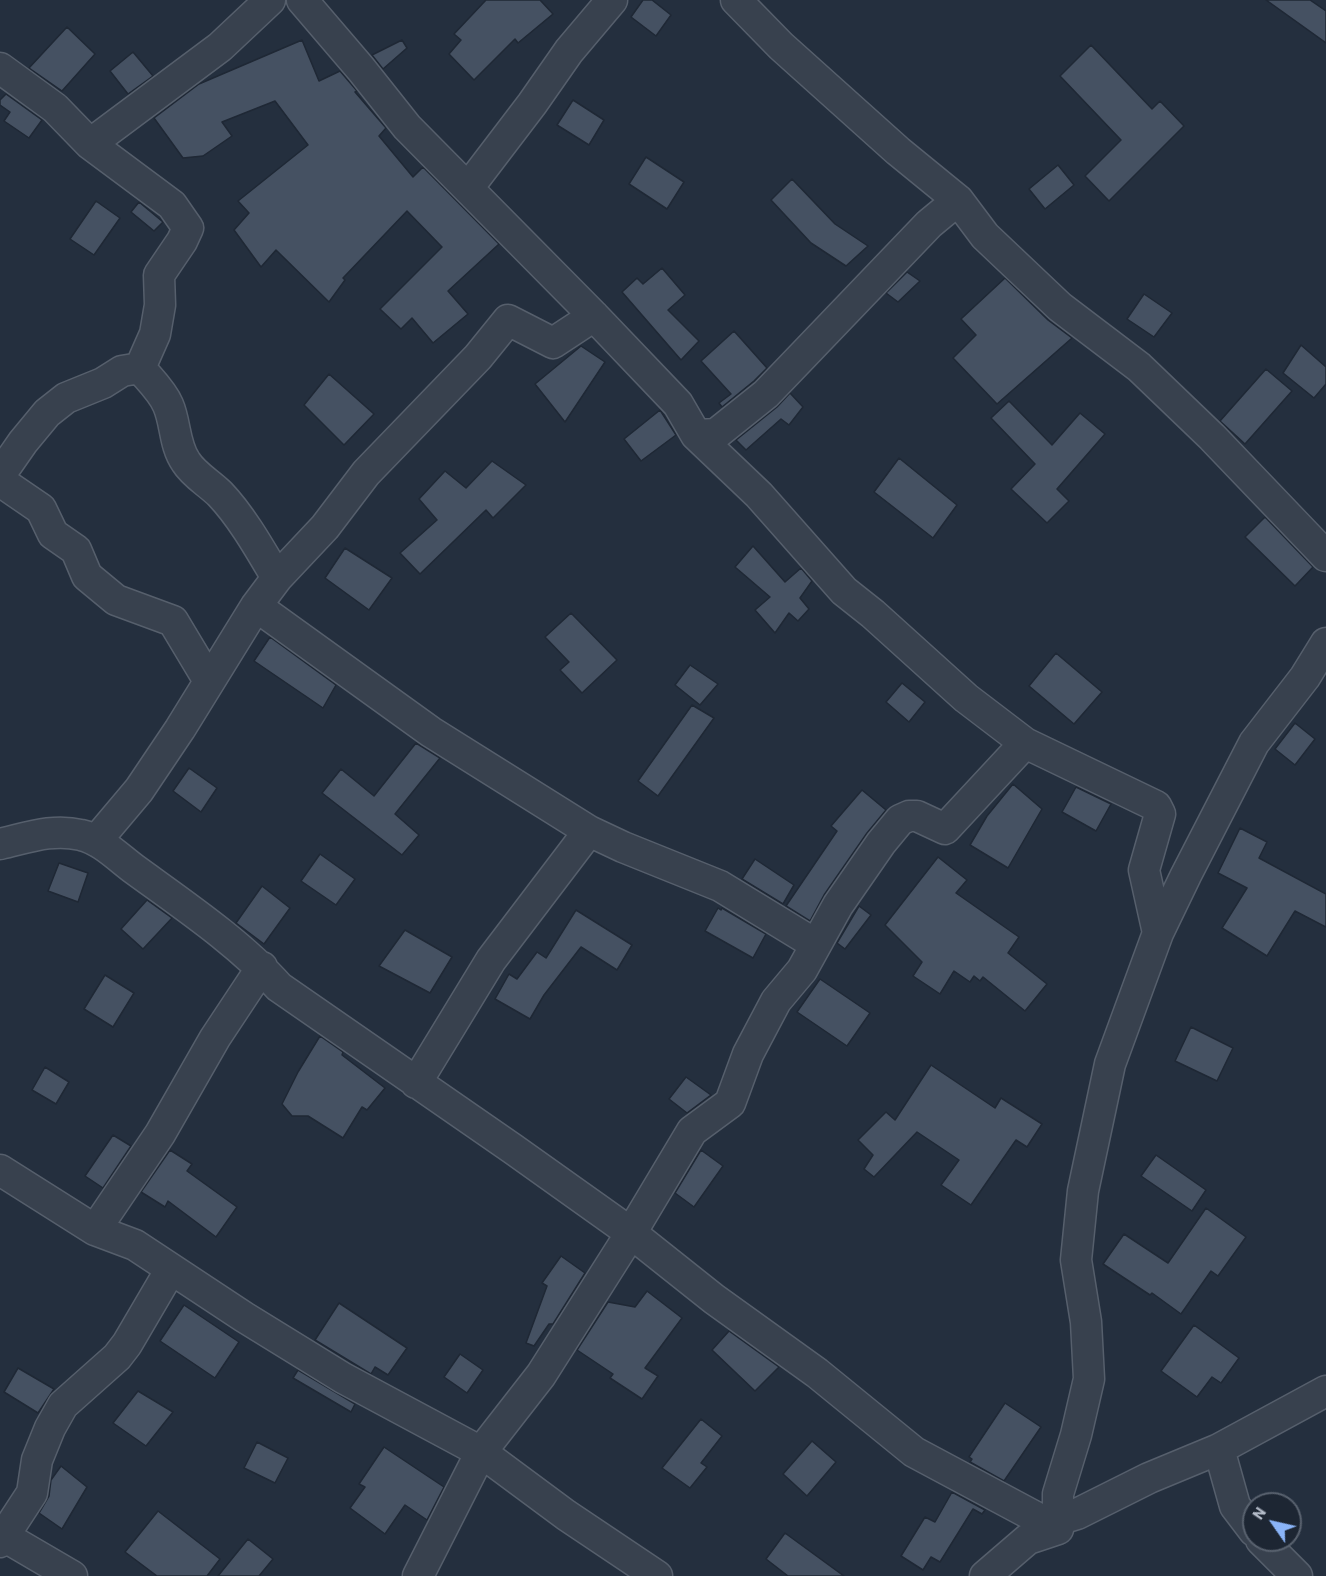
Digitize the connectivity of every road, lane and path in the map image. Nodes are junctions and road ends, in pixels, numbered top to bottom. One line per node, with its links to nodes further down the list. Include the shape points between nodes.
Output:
1 (270, 0): 6 (street, via 220,47)
2 (302, 0): 7 (street, via 407,126)
3 (612, 0): 7 (street, via 569,51)
4 (736, 0): 8 (street, via 781,46)
5 (0, 68): 6 (street, via 55,108)
6 (90, 144): 10 (street, via 172,205 188,228 159,275 160,305 155,334)
7 (468, 188): 9 (street)
8 (958, 201): 11 (street, via 929,224 766,394 716,434); 14 (street, via 985,236 1060,307 1139,367 1212,437)
9 (594, 316): 11 (street, via 678,404); 15 (street, via 553,343 508,320 478,357 366,473)
10 (140, 368): 12 (street, via 122,371 66,398 23,442); 15 (street, via 169,406 185,462 220,495)
11 (696, 435): 20 (street, via 759,495 844,591 966,698)
12 (0, 475)
13 (0, 481): 19 (street, via 41,509 53,534 76,550 87,576 116,600 173,621)
14 (1326, 556)
15 (277, 578): 16 (street)
16 (256, 606): 19 (street); 21 (street, via 431,732)
17 (1326, 643): 18 (street)
18 (1315, 679): 24 (street, via 1254,743)
19 (209, 681): 22 (street, via 139,790)
20 (1025, 743): 24 (street, via 1156,806 1160,814 1144,870); 25 (street, via 945,829 917,816 900,820 838,905)
21 (589, 831): 25 (street, via 720,886); 27 (street, via 491,960)
22 (96, 841): 23 (street, via 72,833 44,832); 26 (street)
23 (0, 844)
24 (1158, 933): 36 (street, via 1110,1064 1083,1191 1076,1260 1086,1322 1089,1379 1058,1494)
25 (815, 944): 30 (street, via 802,970 776,1001 748,1054 730,1103 692,1131)
26 (262, 968): 27 (street, via 279,987); 29 (street, via 215,1038 160,1134)
27 (416, 1083): 30 (street)
28 (0, 1170): 29 (street)
29 (95, 1230): 31 (street, via 135,1245)
30 (631, 1233): 34 (street, via 541,1375); 36 (street, via 817,1373 914,1452)
31 (171, 1269): 34 (street, via 343,1378); 37 (street, via 117,1357 63,1405 37,1461 32,1493)
32 (1326, 1391): 33 (street)
33 (1219, 1449): 35 (street, via 1235,1506); 36 (street, via 1061,1519)
34 (481, 1452): 40 (street); 41 (street)
35 (1242, 1515)
36 (1058, 1529): 42 (street, via 1028,1539)
37 (1, 1537): 39 (street)
38 (1273, 1552): 43 (street)
39 (72, 1576)
40 (418, 1576)
41 (657, 1576)
42 (985, 1576)
43 (1297, 1576)

